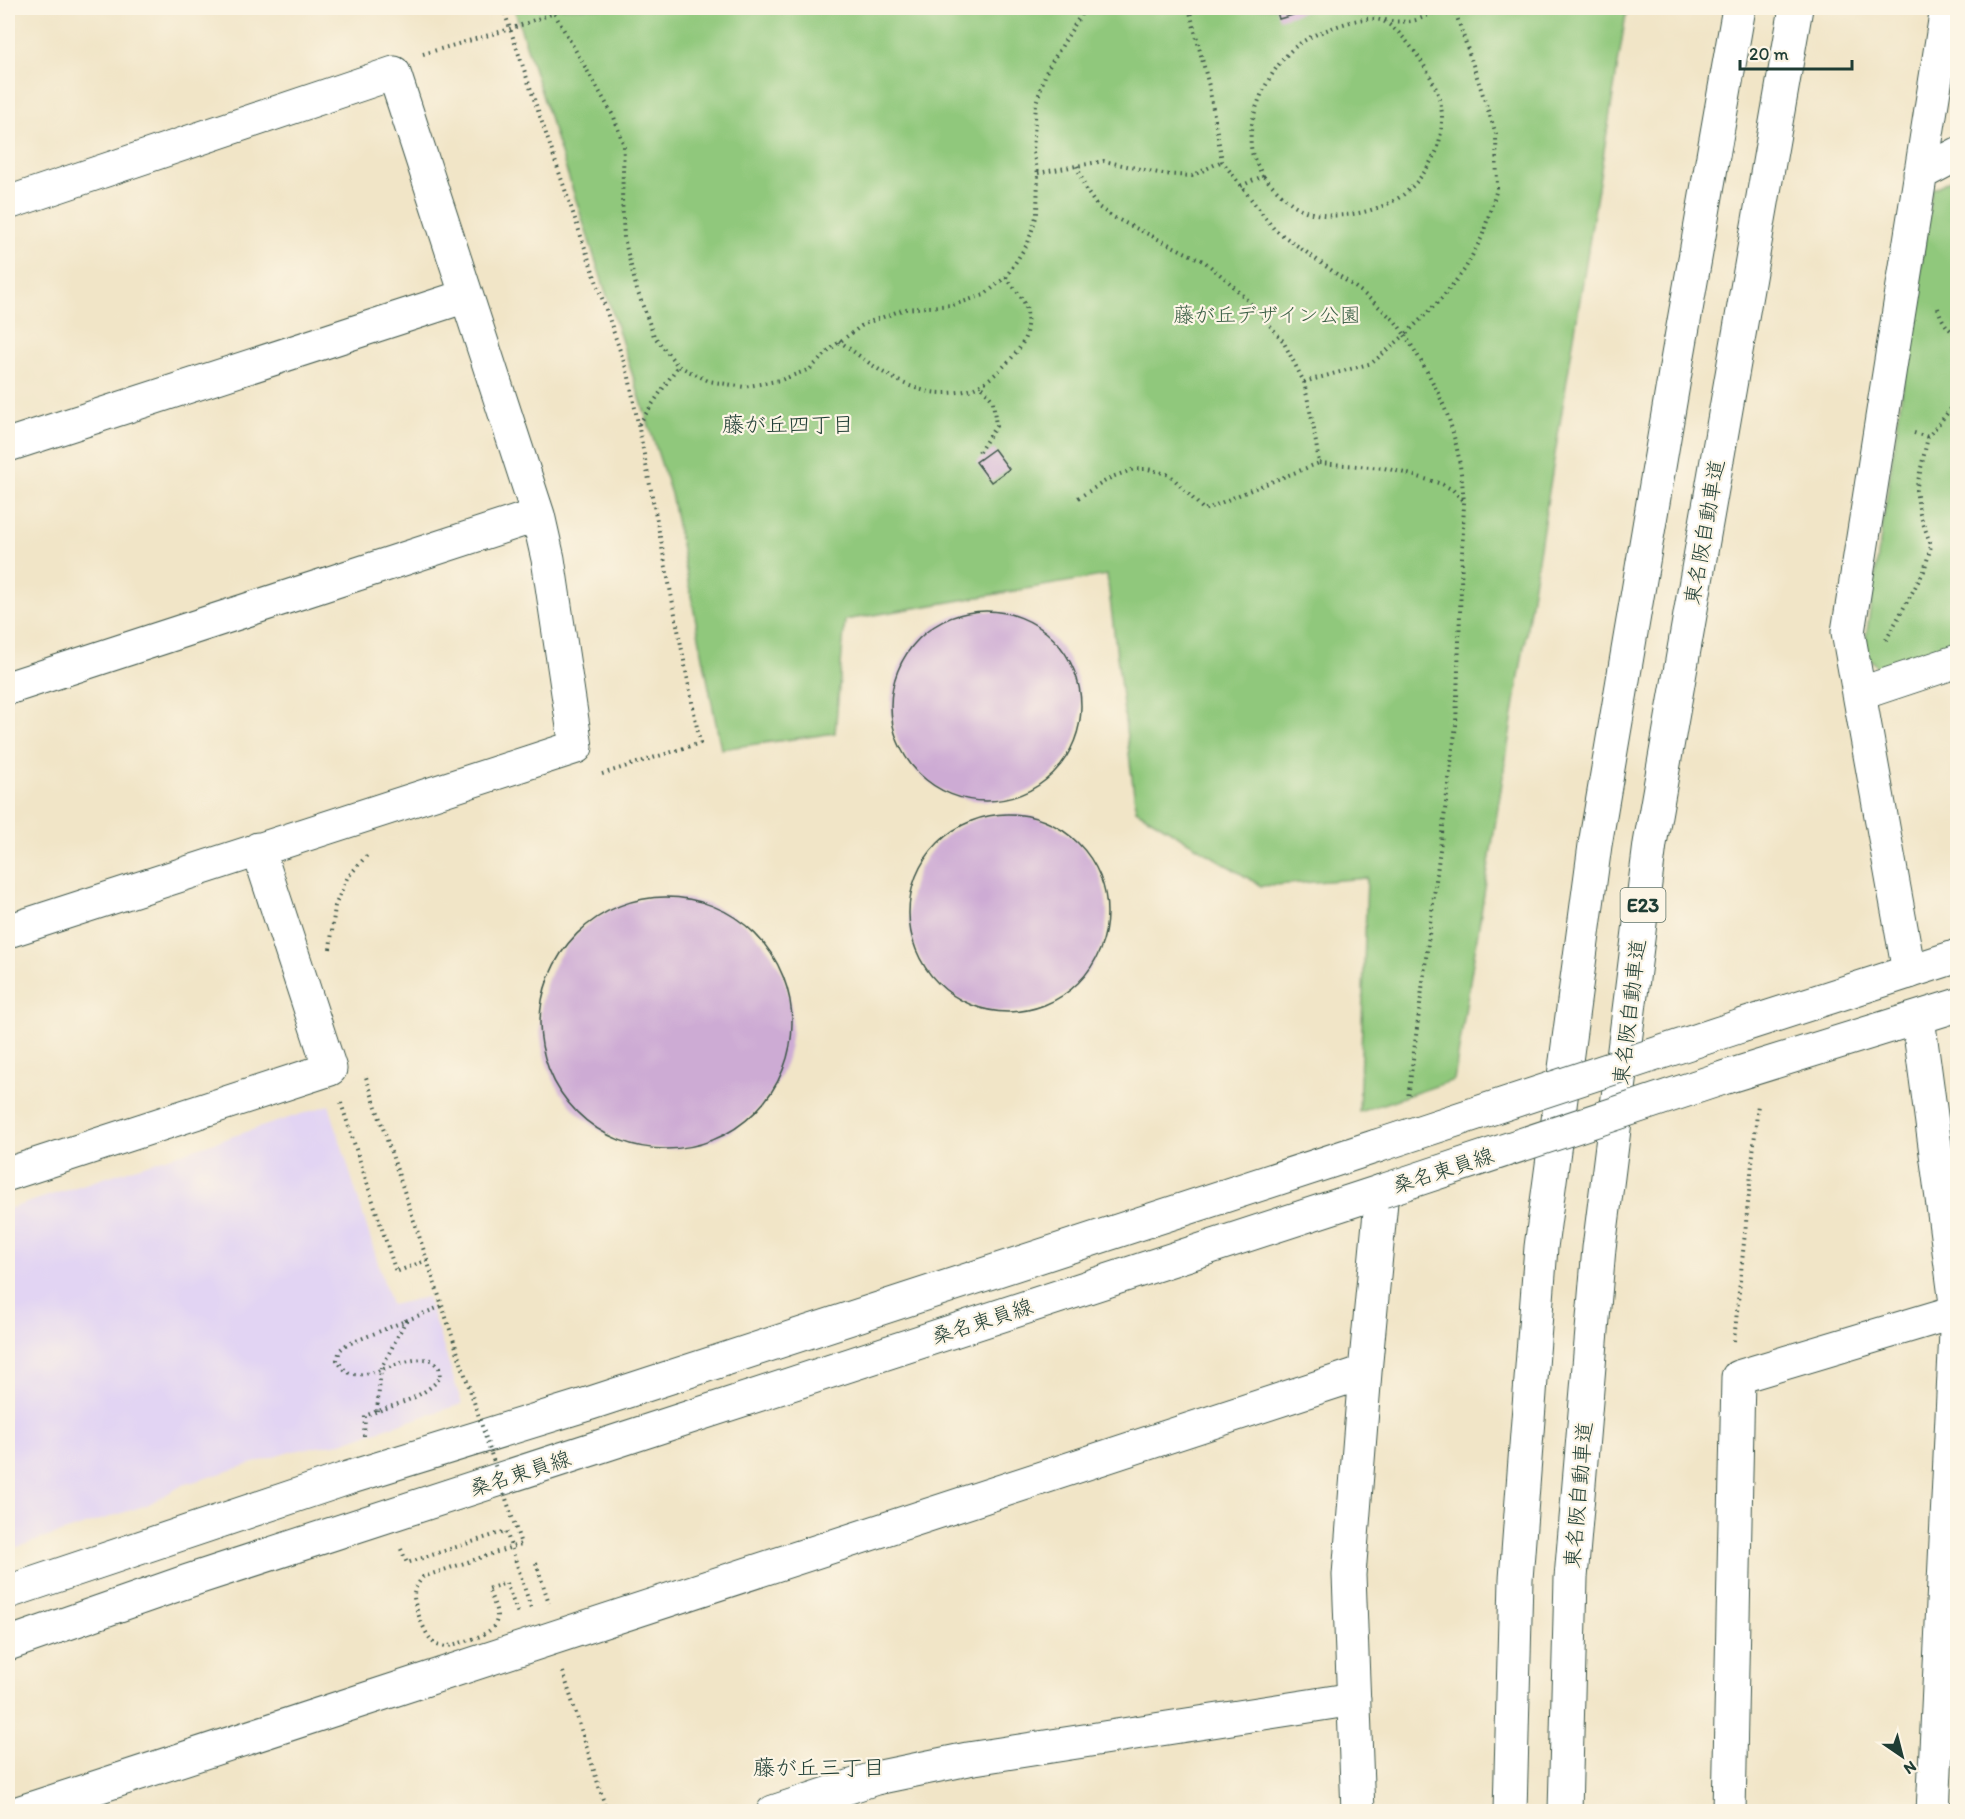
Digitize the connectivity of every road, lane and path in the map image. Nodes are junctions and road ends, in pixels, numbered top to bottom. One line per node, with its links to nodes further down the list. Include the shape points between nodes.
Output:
1 (503, 8): 12 (path)
2 (554, 8): 10 (path)
3 (1085, 8): 17 (path, via 1047,70 1036,103 1033,152)
4 (1189, 8): 15 (path, via 1209,86)
5 (1440, 8): 11 (path, via 1414,22)
6 (1454, 8): 24 (path, via 1496,134 1497,189 1482,237 1465,269)
7 (1739, 8): 77 (main road, E23, via 1595,845 1541,1247 1516,1578)
8 (1796, 8): 78 (main road, 東名阪自動車道 / E23, via 1650,844 1602,1224 1571,1578)
9 (1947, 8): 18 (main road)
10 (554, 13): 12 (path); 26 (path, via 614,117 624,146 624,238 637,290 654,336)
11 (1381, 20): 19 (path, via 1363,19 1339,25 1299,44 1285,57 1264,88 1251,135 1253,155); 19 (path, via 1395,30 1437,88 1443,110 1442,129 1438,150 1424,174 1403,195 1378,208 1350,215 1324,215 1300,209)
12 (510, 29): 13 (path, via 421,55); 30 (path, via 629,377)
13 (394, 74): 21 (main road); 23 (main road)
14 (1958, 154): 18 (main road)
15 (1222, 161): 16 (path, via 1192,176 1163,174 1104,160); 20 (path)
16 (1077, 165): 17 (path); 27 (path, via 1097,206 1205,262 1230,282 1283,341)
17 (1038, 173): 22 (path, via 1037,214 1028,243)
18 (1920, 174): 40 (main road, via 1848,632)
19 (1263, 176): 20 (path)
20 (1241, 186): 24 (path, via 1274,229 1363,293)
21 (8, 203)
22 (1006, 277): 25 (path, via 984,295 953,305 905,309 864,324); 28 (path, via 1027,311 1025,339 1013,356)
23 (466, 296): 31 (main road); 36 (main road)
24 (1405, 335): 27 (path, via 1372,363); 35 (path, via 1423,363 1454,435)
25 (840, 341): 26 (path, via 810,369 744,387 709,381); 28 (path, via 889,376 914,388 951,393)
26 (678, 366): 30 (path)
27 (1304, 382): 33 (path)
28 (980, 384): 32 (path, via 993,401 996,426)
29 (1958, 400): 37 (path, via 1928,436 1916,490 1931,546 1924,571)
30 (639, 424): 41 (path, via 700,743)
31 (8, 445)
32 (979, 452)
33 (1319, 463): 34 (path, via 1204,510 1170,475 1148,469 1134,469 1112,477); 35 (path, via 1405,473 1442,484)
34 (1078, 498)
35 (1464, 502): 52 (path, via 1456,725)
36 (538, 515): 39 (main road); 42 (main road, via 576,747)
37 (1883, 646)
38 (1958, 661): 40 (main road)
39 (8, 687)
40 (1859, 694): 47 (main road)
41 (599, 775)
42 (258, 849): 44 (main road); 51 (main road)
43 (371, 850): 46 (path, via 347,878 335,906)
44 (8, 931)
45 (1958, 956): 47 (main road, 桑名東員線)
46 (331, 957)
47 (1909, 972): 68 (main road, 桑名東員線, bridge)
48 (1958, 1005): 49 (main road, 桑名東員線)
49 (1918, 1018): 55 (main road, 桑名東員線, bridge); 58 (main road)
50 (363, 1068): 56 (path)
51 (330, 1069): 54 (main road); 56 (path, via 396,1272)
52 (1408, 1099)
53 (1758, 1101): 62 (path, via 1733,1348)
54 (8, 1174)
55 (1382, 1191): 61 (main road); 67 (main road, 桑名東員線)
56 (427, 1260): 57 (path, bridge)
57 (442, 1306): 59 (path); 70 (path, bridge, via 521,1544 423,1577 414,1596 426,1632 439,1646 489,1632 497,1615 488,1589 506,1583)
58 (1957, 1311): 62 (main road); 65 (main road)
59 (406, 1320): 60 (path); 60 (path, via 340,1350 337,1360 352,1374)
60 (381, 1369): 63 (path); 63 (path, via 421,1358 432,1360 439,1368 440,1378 421,1395)
61 (1365, 1372): 73 (main road, via 1349,1575); 74 (main road)
62 (1738, 1377): 79 (main road)
63 (377, 1411): 64 (path, via 364,1416)
64 (363, 1443)
65 (1953, 1482): 80 (main road)
66 (536, 1563): 69 (path)
67 (188, 1581): 71 (main road, via 131,1582); 72 (main road, 桑名東員線)
68 (8, 1592)
69 (550, 1608)
70 (520, 1620)
71 (8, 1621)
72 (8, 1644)
73 (1354, 1699): 75 (main road, via 968,1759 876,1778); 76 (main road)
74 (21, 1812)
75 (772, 1812)
76 (1358, 1812)
77 (1510, 1812)
78 (1565, 1812)
79 (1729, 1812)
80 (1933, 1812)

